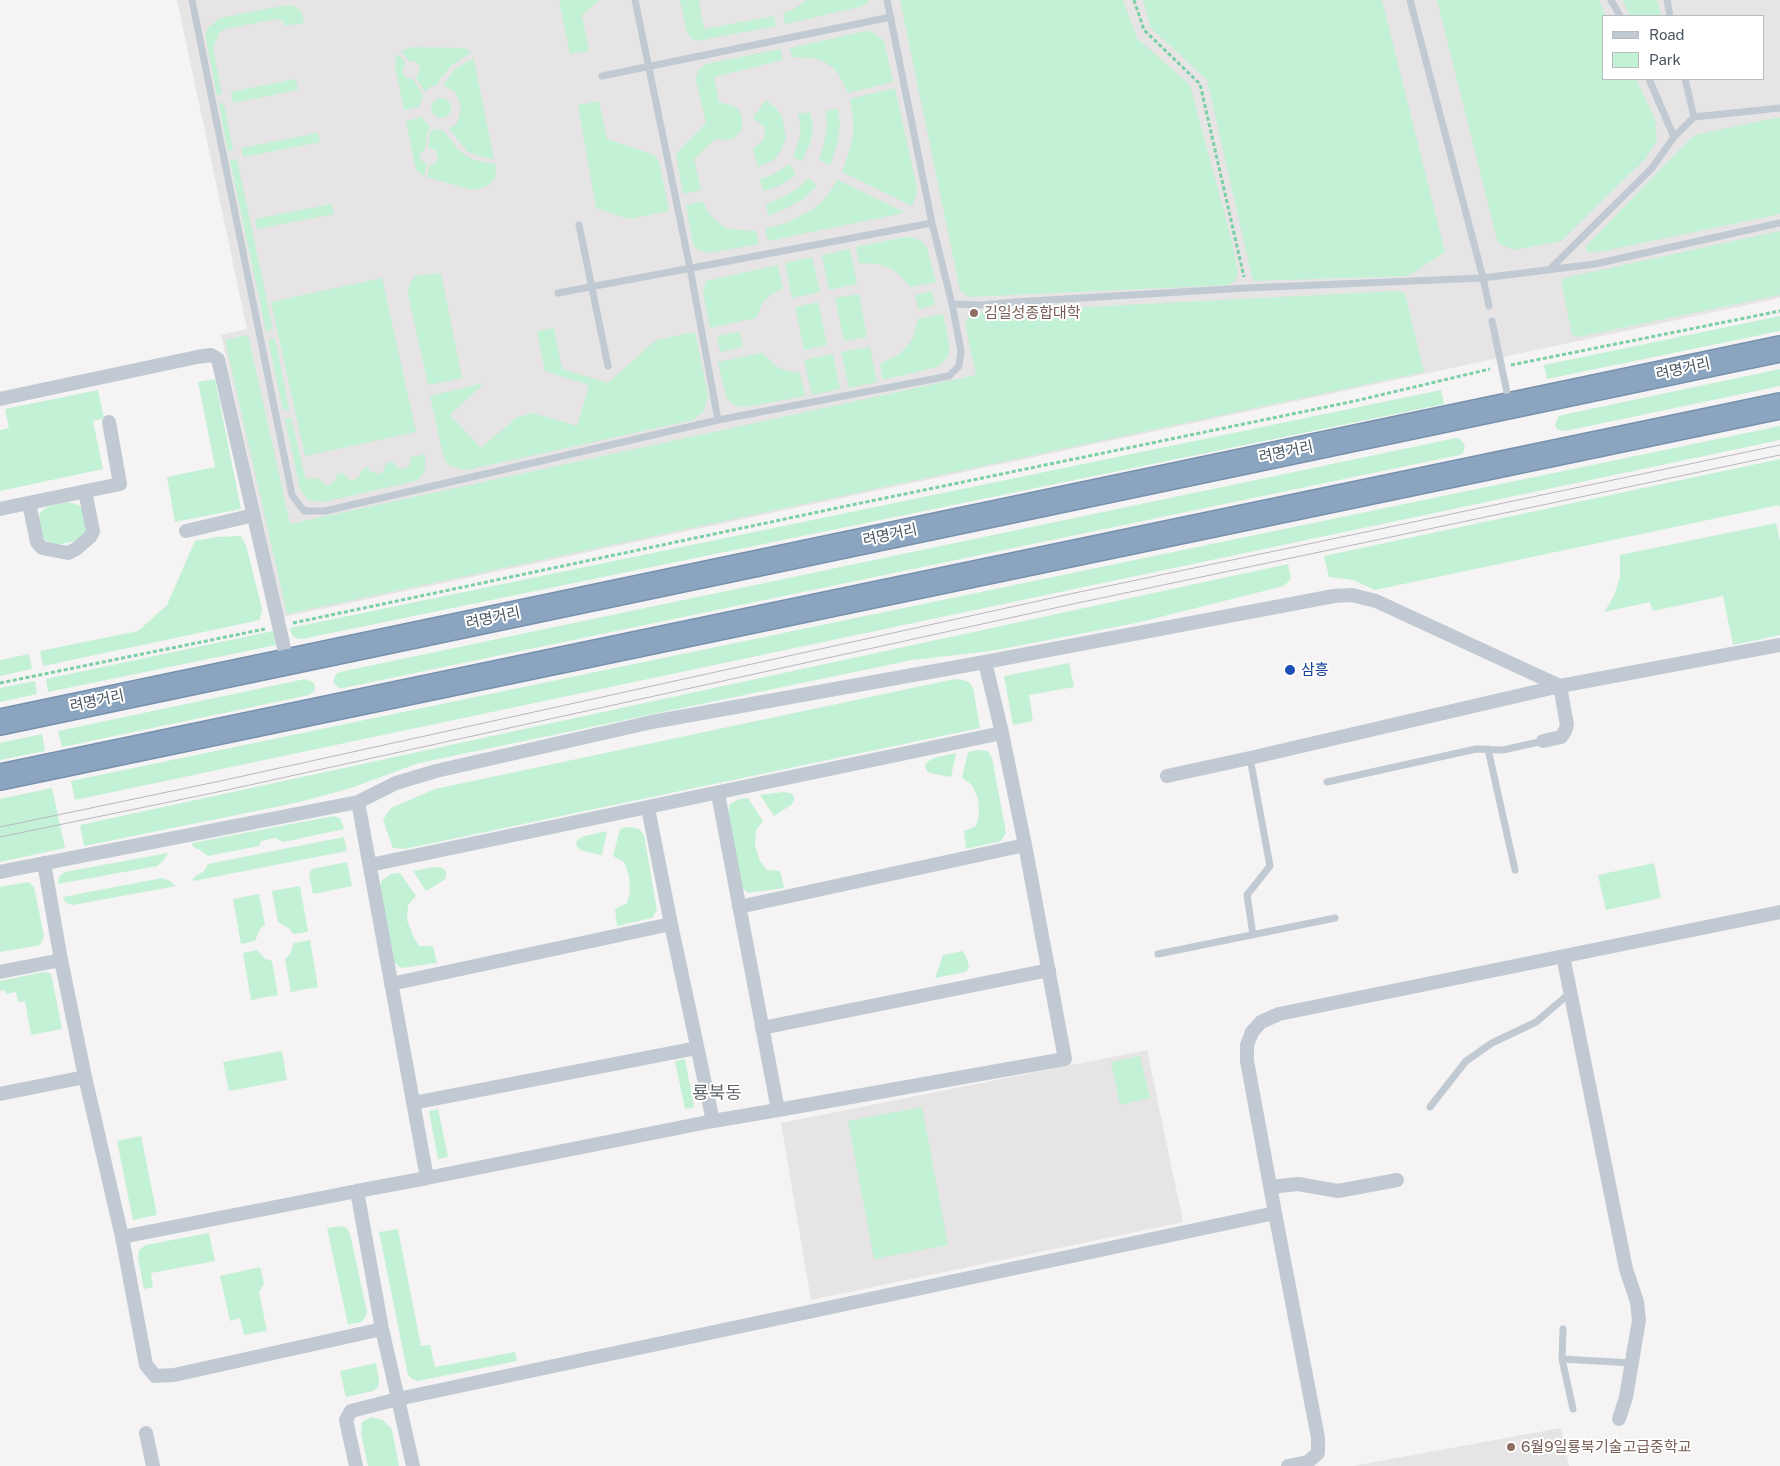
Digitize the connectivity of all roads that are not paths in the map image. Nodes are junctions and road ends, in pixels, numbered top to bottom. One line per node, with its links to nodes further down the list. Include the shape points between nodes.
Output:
1 (192, 0): 33 (lane, via 292,494 304,511 325,511)
2 (635, 0): 10 (lane)
3 (888, 0): 9 (lane)
4 (1410, 0): 22 (lane)
5 (1611, 0): 7 (lane)
6 (1667, 0): 8 (lane)
7 (1619, 15)
8 (1670, 15)
9 (891, 17): 10 (lane); 17 (lane)
10 (650, 65): 11 (lane); 20 (lane)
11 (602, 76)
12 (1649, 80): 16 (lane)
13 (1685, 80): 15 (lane)
14 (1780, 108): 15 (lane)
15 (1694, 117): 16 (lane)
16 (1674, 137): 21 (lane, via 1652,168)
17 (932, 223): 20 (lane); 25 (lane)
18 (1780, 223): 21 (lane, via 1596,264)
19 (579, 225): 23 (lane)
20 (690, 268): 23 (lane); 33 (lane)
21 (1549, 270): 22 (lane)
22 (1483, 278): 25 (lane); 26 (lane)
23 (592, 287): 24 (lane); 29 (lane)
24 (558, 293)
25 (952, 304): 33 (lane, via 961,350 959,366 949,376)
26 (1489, 306)
27 (1492, 321): 31 (lane)
28 (1780, 349): 31 (highway, 려명거리)
29 (608, 366)
30 (0, 399): 38 (street, via 211,355 218,359)
31 (1510, 405): 41 (highway, 려명거리)
32 (1780, 406): 50 (highway)
33 (718, 420)
34 (109, 422): 35 (street, via 120,484)
35 (86, 491): 36 (street); 36 (street, via 93,531 90,537 68,553 42,548 36,542)
36 (29, 503): 37 (street)
37 (0, 509)
38 (254, 516): 39 (street); 41 (street)
39 (186, 531)
40 (1780, 645): 43 (street)
41 (287, 661): 44 (highway, 려명거리)
42 (985, 662): 43 (street, via 1324,597 1352,595 1376,601); 45 (street); 53 (street, via 652,722 436,771 396,783)
43 (1560, 686): 46 (street, via 1567,725 1560,737); 48 (street)
44 (0, 722)
45 (1002, 733): 52 (street); 55 (street)
46 (1543, 741): 47 (lane, via 1503,750)
47 (1488, 749): 51 (lane); 58 (lane)
48 (1250, 758): 49 (street); 64 (lane, via 1270,866 1247,895)
49 (1166, 776)
50 (0, 777)
51 (1327, 782)
52 (718, 794): 54 (street); 60 (street)
53 (358, 802): 56 (street); 57 (street)
54 (648, 808): 57 (street); 63 (street)
55 (1025, 845): 60 (street); 68 (street)
56 (44, 863): 59 (street); 67 (street)
57 (370, 865): 70 (street)
58 (1515, 870)
59 (0, 872)
60 (739, 907): 72 (street)
61 (1780, 912): 66 (street)
62 (1335, 918): 64 (lane)
63 (671, 924): 70 (street); 73 (street)
64 (1253, 935): 65 (lane)
65 (1158, 954)
66 (1562, 956): 71 (street); 82 (street, via 1279,1014 1261,1022 1246,1045 1246,1061)
67 (61, 960): 69 (street); 74 (street)
68 (1049, 970): 72 (street); 78 (street, via 1065,1059)
69 (0, 972)
70 (391, 984): 76 (street)
71 (1570, 993): 77 (lane, via 1536,1022 1492,1043 1466,1061); 89 (street, via 1626,1269 1637,1302 1639,1320)
72 (762, 1028): 78 (street)
73 (697, 1048): 76 (street); 79 (street)
74 (85, 1077): 75 (street); 85 (street)
75 (0, 1094)
76 (413, 1103): 80 (street)
77 (1430, 1107)
78 (778, 1110): 79 (street)
79 (713, 1121): 80 (street)
80 (427, 1178): 83 (street)
81 (1397, 1180): 82 (street, via 1338,1191 1298,1184)
82 (1270, 1187): 84 (street)
83 (356, 1191): 85 (street); 86 (street)
84 (1275, 1213): 90 (street); 97 (street, via 1318,1438 1318,1453 1308,1462)
85 (122, 1238): 86 (street, via 146,1365 155,1376 174,1375)
86 (382, 1328): 90 (street)
87 (1563, 1329): 88 (lane)
88 (1562, 1359): 89 (lane); 91 (lane)
89 (1632, 1363): 92 (street)
90 (398, 1399): 95 (street, via 351,1411 346,1420); 96 (street)
91 (1573, 1409)
92 (1619, 1419)
93 (146, 1433): 94 (street)
94 (154, 1466)
95 (356, 1466)
96 (412, 1466)
97 (1288, 1466)

